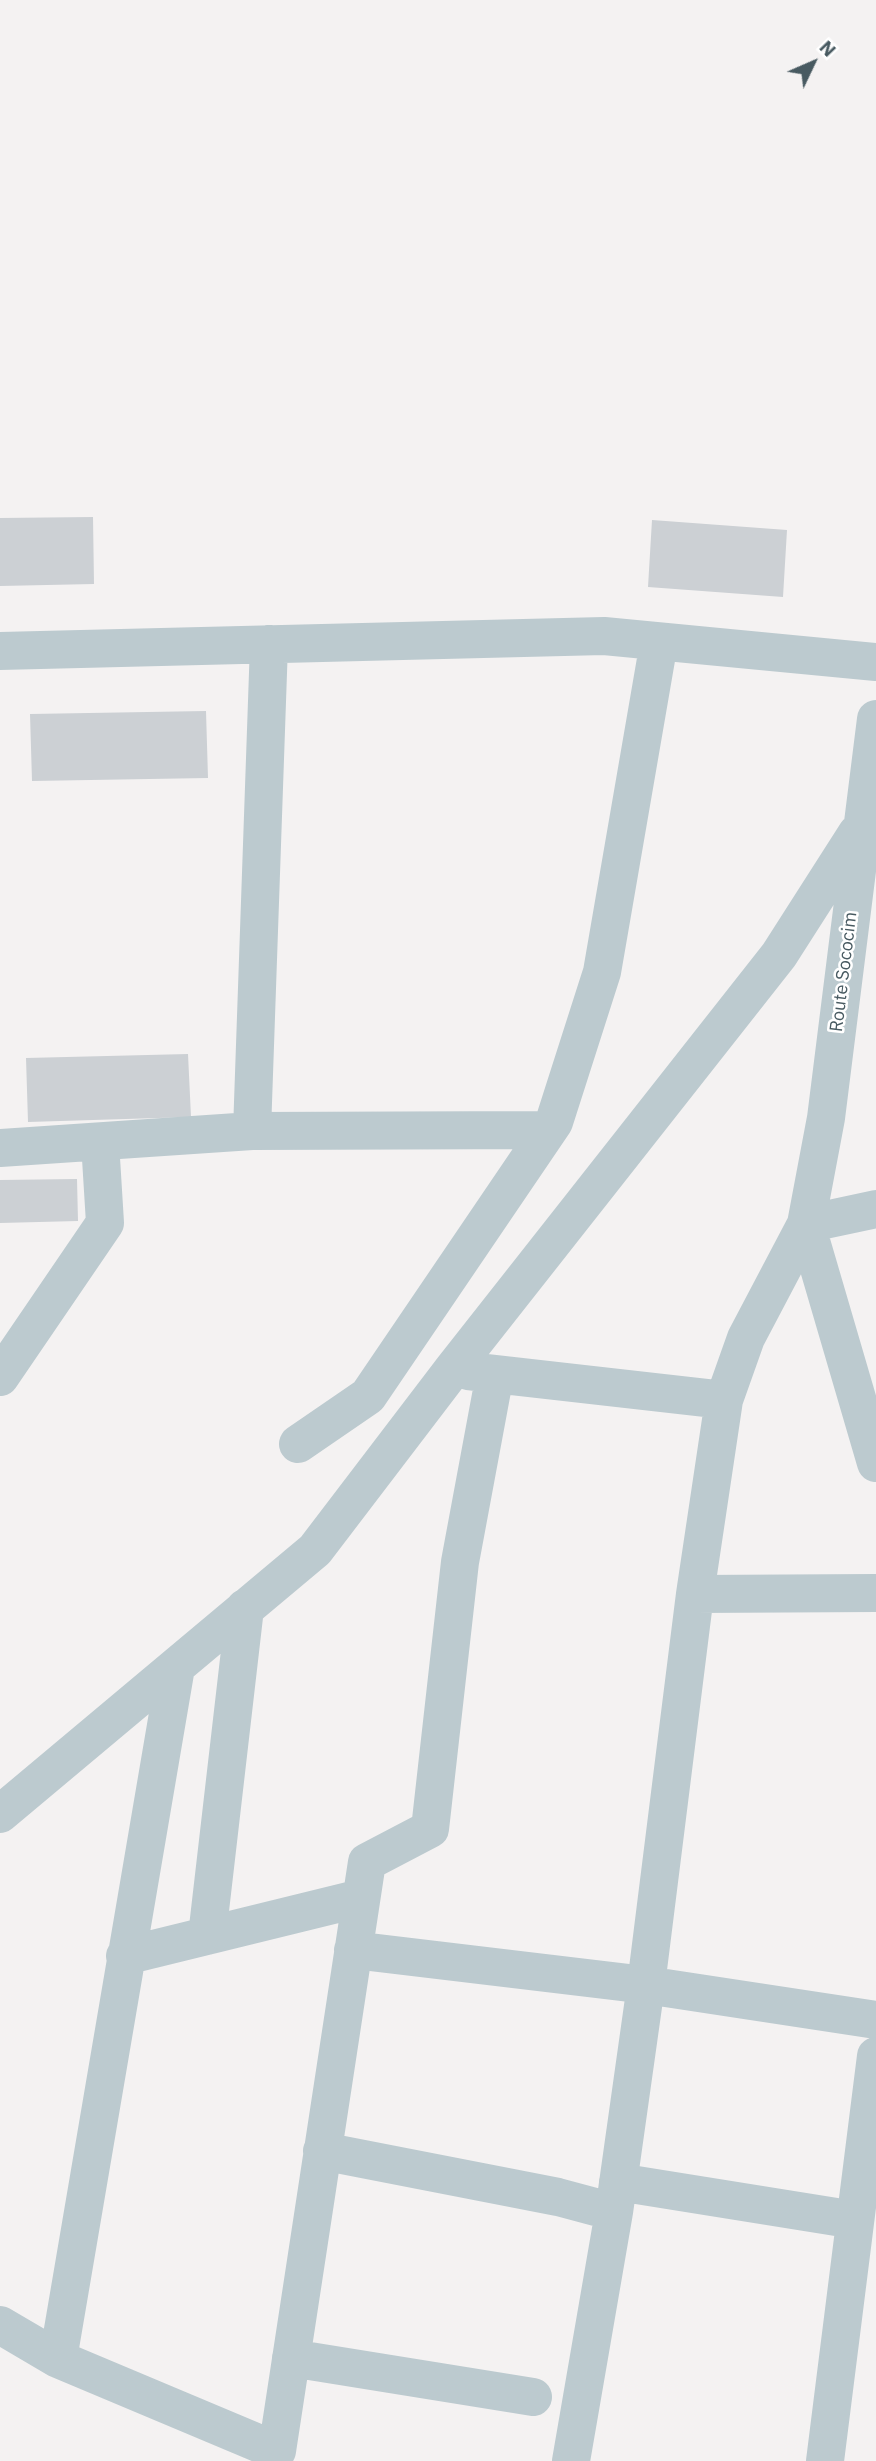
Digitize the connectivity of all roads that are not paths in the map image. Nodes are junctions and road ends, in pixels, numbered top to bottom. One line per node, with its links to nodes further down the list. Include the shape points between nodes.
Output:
1 (659, 642): 2 (street, via 604,636); 4 (street); 8 (street, via 602,972)
2 (269, 644): 3 (street); 9 (street)
3 (0, 651)
4 (876, 662)
5 (876, 719): 6 (street, Route Sococim)
6 (874, 757): 7 (street, Route Sococim)
7 (864, 821): 13 (street, Route Sococim, via 826,1118); 14 (street, via 779,955)
8 (548, 1130): 9 (street); 18 (street, via 368,1396)
9 (252, 1131): 10 (street)
10 (100, 1142): 11 (street); 16 (street, via 105,1223)
11 (0, 1148)
12 (876, 1209): 13 (street)
13 (807, 1224): 17 (street, via 746,1338); 19 (street)
14 (453, 1369): 15 (street); 22 (street, via 315,1550)
15 (495, 1374): 17 (street); 25 (street, via 460,1562 430,1829 367,1862)
16 (0, 1377)
17 (724, 1400): 21 (street)
18 (298, 1444)
19 (876, 1463)
20 (876, 1593): 21 (street)
21 (695, 1594): 29 (street)
22 (245, 1608): 23 (street); 26 (street)
23 (176, 1667): 24 (street); 28 (street)
24 (0, 1814)
25 (361, 1898): 26 (street); 27 (street)
26 (206, 1936): 28 (street)
27 (353, 1950): 29 (street); 32 (street)
28 (125, 1956): 37 (street)
29 (646, 1985): 30 (street); 33 (street)
30 (876, 2020)
31 (876, 2056): 34 (street)
32 (323, 2151): 33 (street, via 558,2197); 36 (street)
33 (616, 2197): 34 (street); 39 (street)
34 (855, 2220): 40 (street)
35 (0, 2325): 37 (street)
36 (291, 2358): 37 (street, via 277,2451); 38 (street)
37 (58, 2359)
38 (533, 2397)
39 (571, 2461)
40 (825, 2461)

